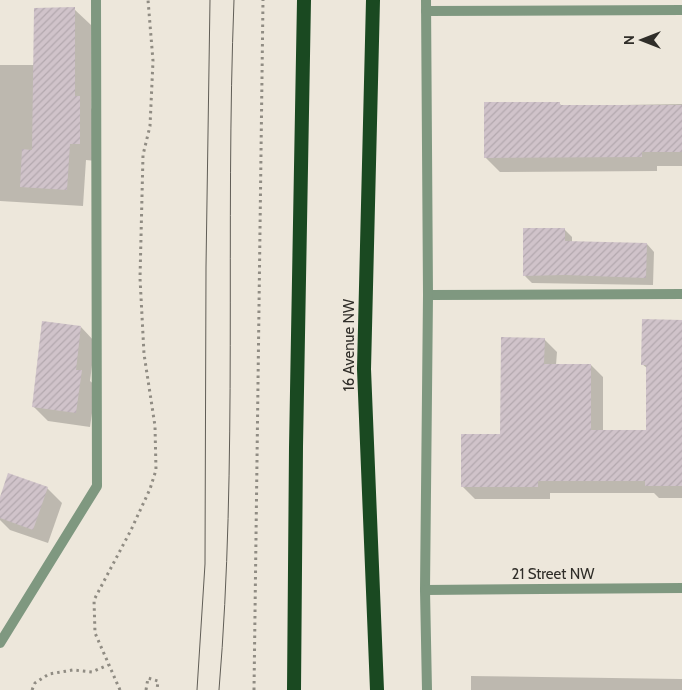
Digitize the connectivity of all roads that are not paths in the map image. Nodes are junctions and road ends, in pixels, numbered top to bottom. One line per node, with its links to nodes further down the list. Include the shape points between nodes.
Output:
1 (96, 0): 10 (street, via 97,486)
2 (304, 0): 11 (highway)
3 (373, 0): 12 (highway, 16 Avenue NW, via 364,369)
4 (426, 5): 5 (street); 7 (street)
5 (682, 10)
6 (682, 294): 7 (street)
7 (428, 295): 9 (street)
8 (682, 588): 9 (street, 21 Street NW)
9 (425, 590): 13 (street)
10 (0, 643)
11 (294, 690)
12 (377, 690)
13 (427, 690)

